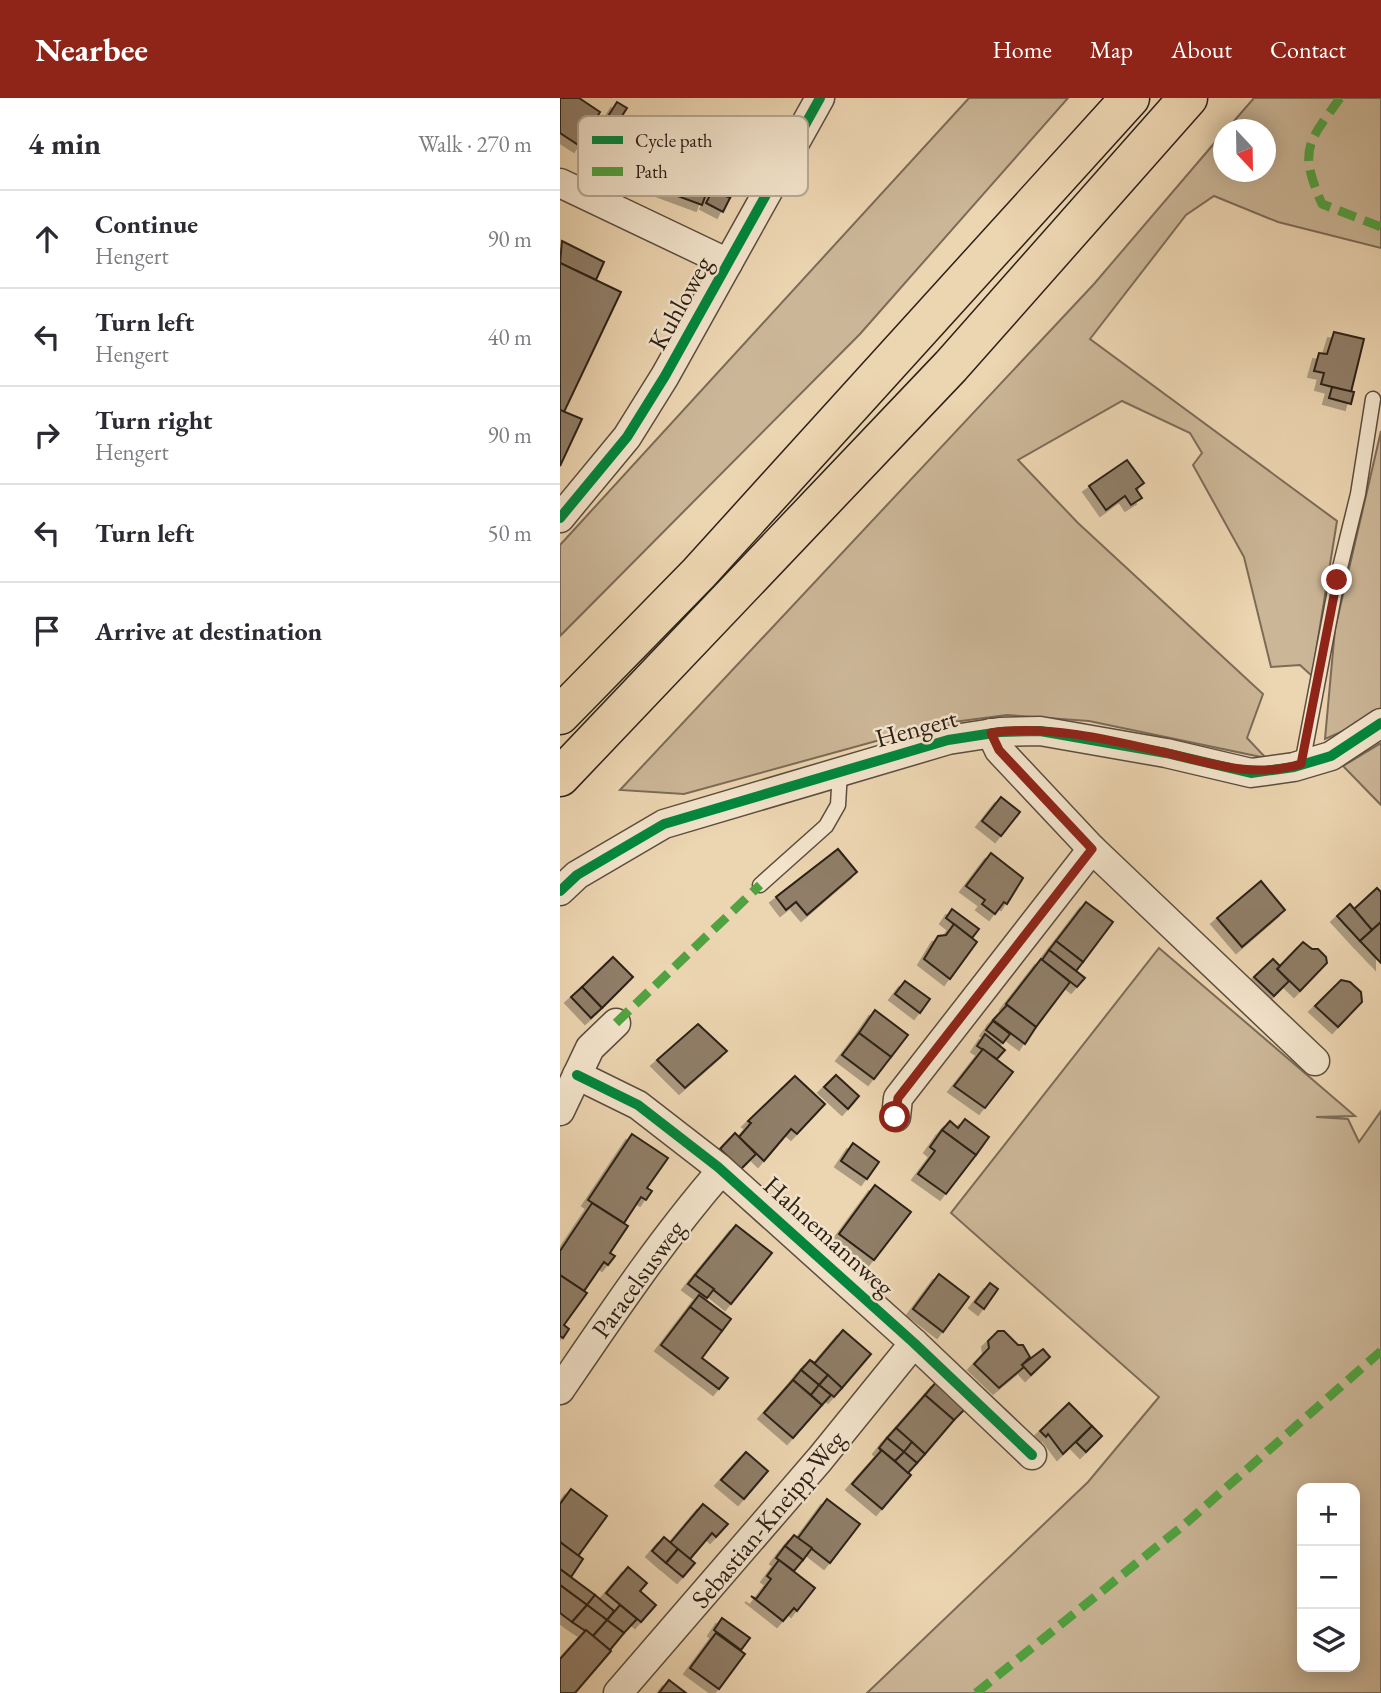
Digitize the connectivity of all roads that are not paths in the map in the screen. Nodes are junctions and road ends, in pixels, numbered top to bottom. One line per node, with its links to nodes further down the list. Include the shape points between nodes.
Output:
1 (820, 98): 4 (street, Kuhloweg)
2 (1130, 98): 12 (highway, via 736,533)
3 (1188, 98): 17 (highway, via 951,366)
4 (808, 120)
5 (560, 183): 6 (street)
6 (578, 192)
7 (587, 196): 9 (street)
8 (765, 196): 9 (street, Kuhloweg)
9 (728, 263): 11 (street, Kuhloweg, via 627,436)
10 (1373, 399): 15 (lane, via 1358,494)
11 (560, 518)
12 (560, 715)
13 (1381, 723): 15 (street, Hengert, via 1331,756)
14 (991, 733): 15 (street, Hengert, via 1040,731 1079,736 1251,773); 16 (street, Hengert, via 948,740); 18 (street, Hengert, via 999,750)
15 (1301, 764)
16 (841, 771): 19 (lane, via 838,806 826,825); 20 (street, Hengert, via 664,824 577,875)
17 (560, 777)
18 (1092, 849): 22 (street, Hengert); 25 (street, via 898,1098)
19 (760, 885)
20 (560, 891)
21 (616, 1023): 23 (street, via 590,1048)
22 (1315, 1061)
23 (577, 1075): 24 (street); 26 (street, Hahnemannweg, via 638,1105)
24 (560, 1111)
25 (895, 1117)
26 (721, 1171): 27 (street, Hahnemannweg); 28 (street, Paracelsusweg, via 685,1212)
27 (914, 1343): 29 (street, Hahnemannweg); 30 (street, Sebastian-Kneipp-Weg)
28 (560, 1390)
29 (1032, 1455)
30 (618, 1693)

